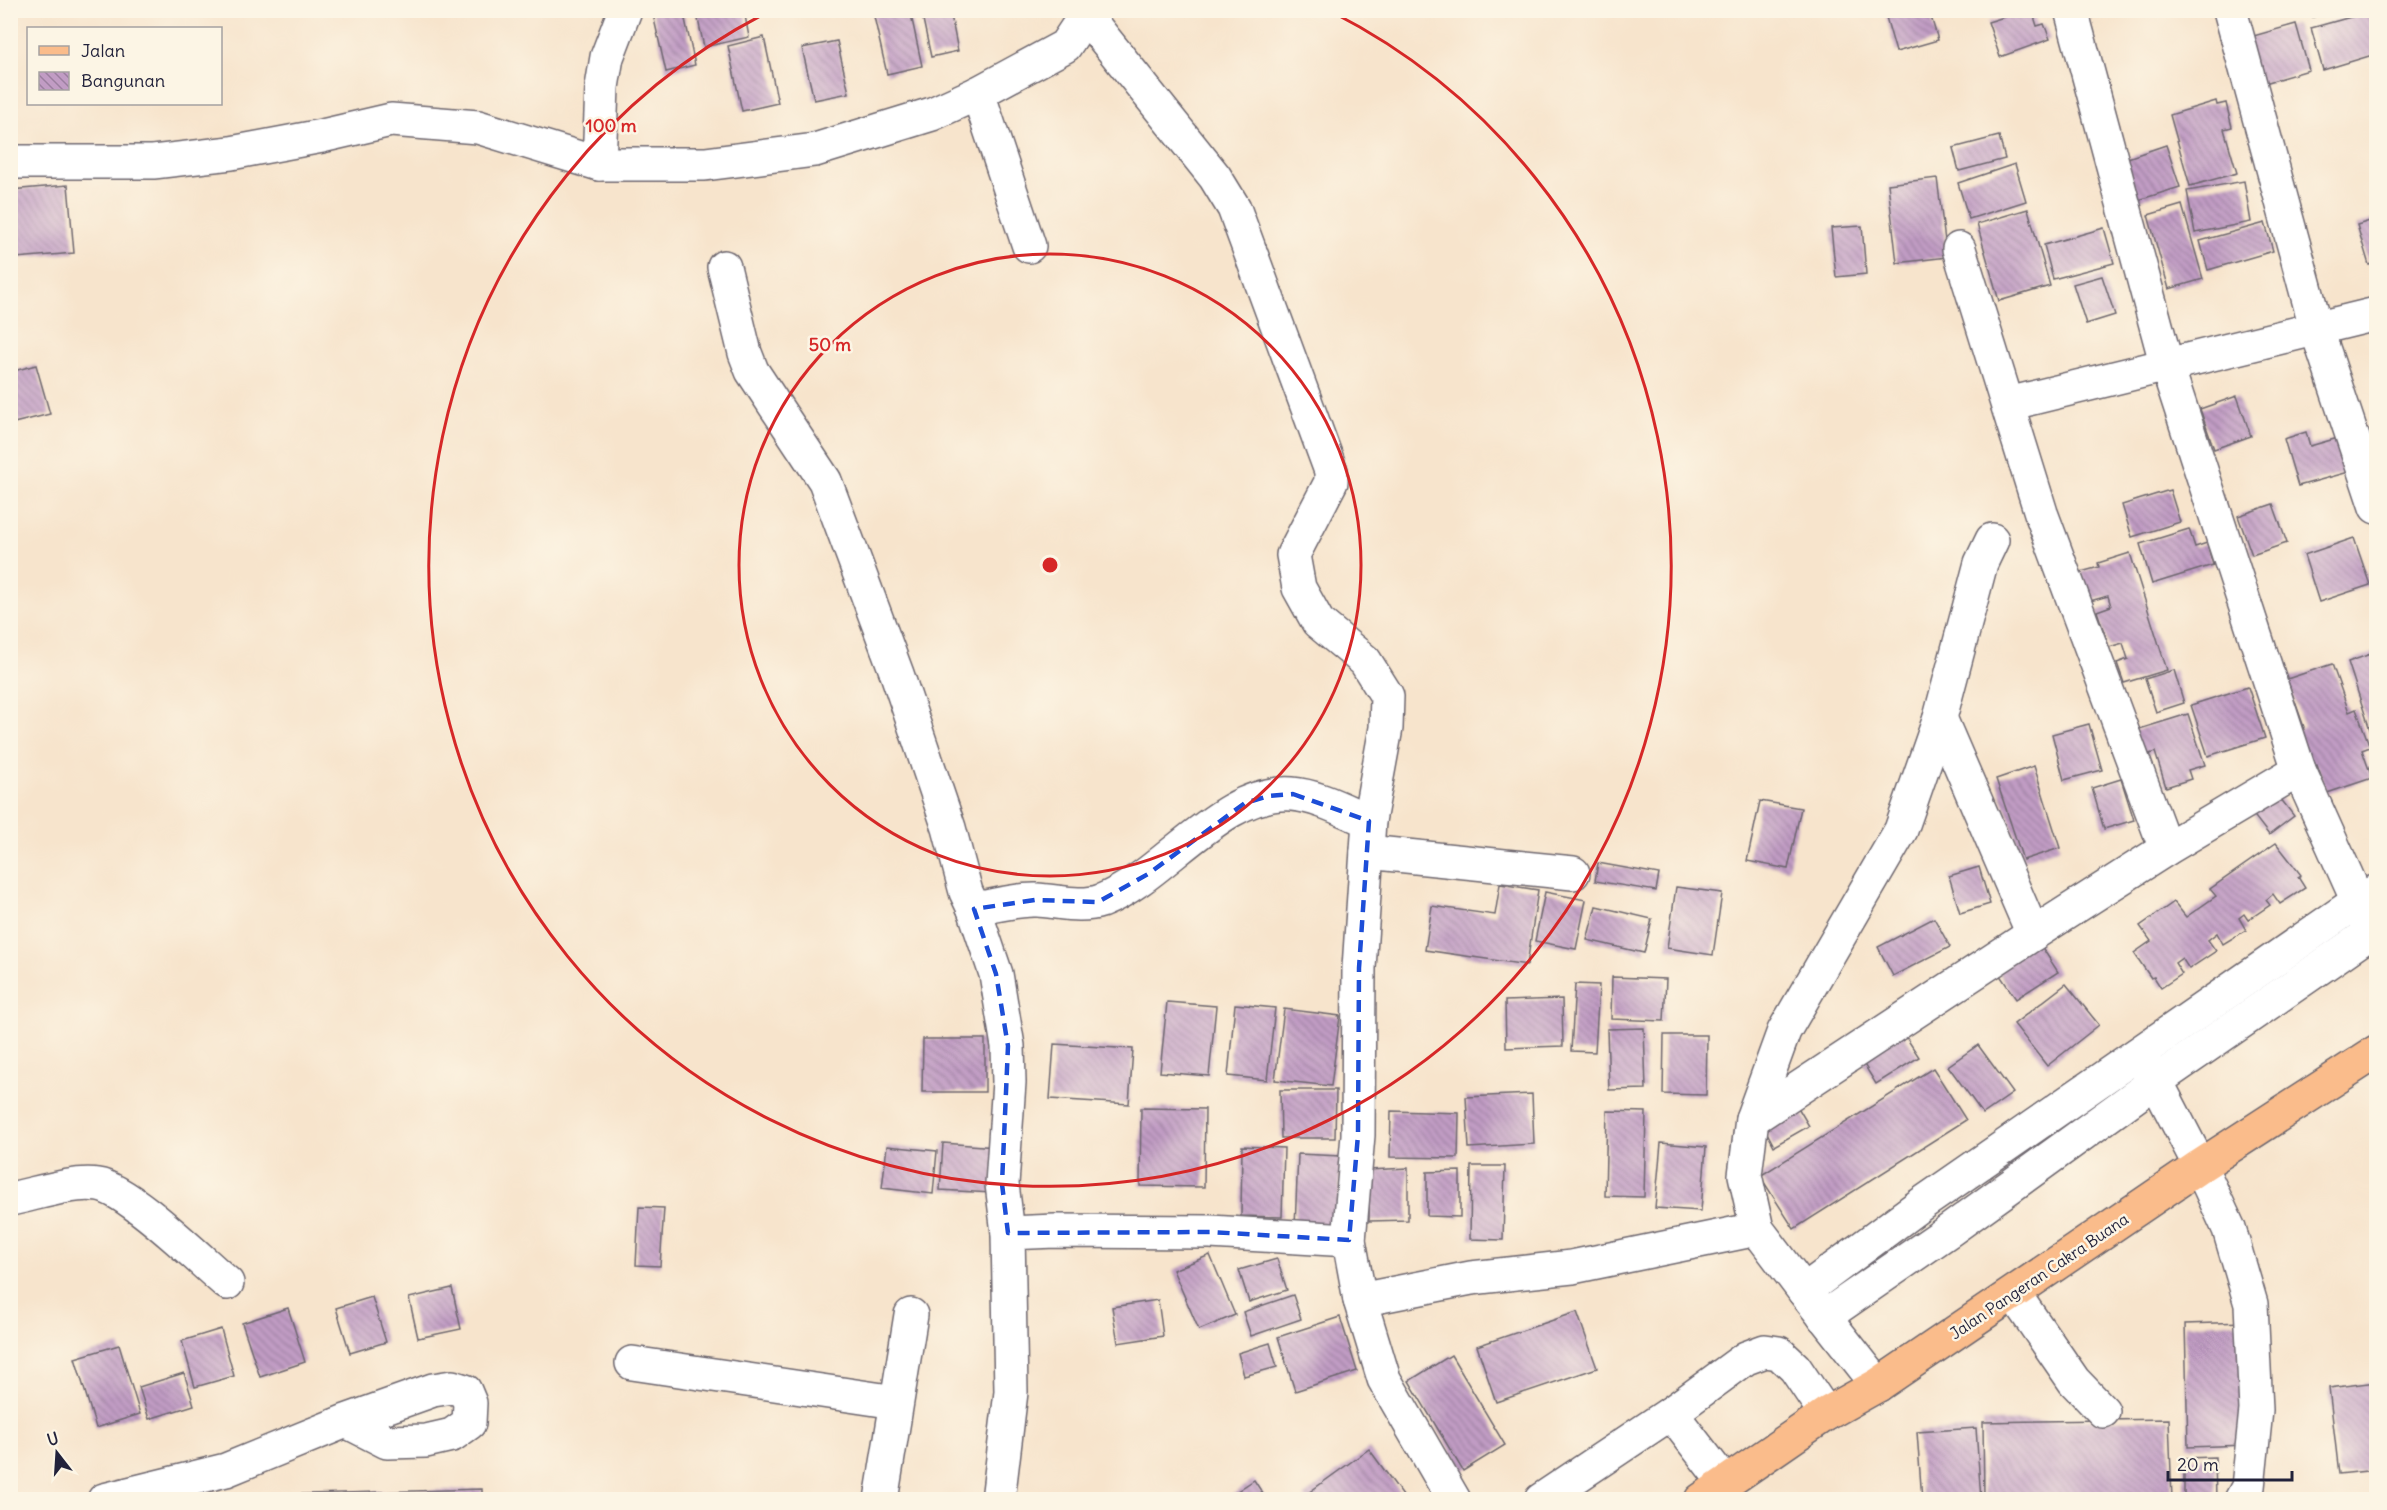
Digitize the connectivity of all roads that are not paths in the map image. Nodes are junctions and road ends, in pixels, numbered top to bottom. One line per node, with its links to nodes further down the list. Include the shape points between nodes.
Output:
1 (625, 10): 7 (street, via 603,77)
2 (2071, 10): 13 (street)
3 (2230, 10): 12 (street)
4 (1087, 13): 5 (street, via 1065,46); 19 (street, via 1215,177 1234,208 1331,471 1331,482 1293,555 1299,588 1318,622 1365,661 1387,696 1386,728)
5 (978, 93): 7 (street, via 932,114 815,150 705,164); 8 (street)
6 (10, 162): 7 (street, via 153,162 231,153 391,120 478,127)
7 (599, 164)
8 (1029, 246)
9 (1959, 249): 14 (street)
10 (724, 267): 23 (street, via 752,371 825,481 950,828)
11 (2376, 314): 12 (street)
12 (2316, 327): 13 (street); 15 (street)
13 (2167, 366): 14 (street); 18 (street)
14 (2008, 404): 20 (street, via 2041,513)
15 (2376, 507)
16 (1992, 540): 17 (street, via 1981,563)
17 (1940, 718): 24 (street); 28 (street, via 1901,830 1784,1031)
18 (2299, 770): 20 (street); 22 (street)
19 (1368, 836): 21 (street); 23 (street, via 1318,801 1293,794 1269,796 1245,803 1203,829 1148,874 1098,902 1035,900); 35 (street, via 1359,968 1358,1136)
20 (2166, 849): 24 (street)
21 (1573, 873)
22 (2367, 896): 26 (street); 27 (street, via 2367,935)
23 (974, 909): 34 (street, via 996,974 1008,1046 1002,1184)
24 (2033, 934): 28 (street)
25 (2376, 1052): 29 (main road, Jalan Pangeran Cakra Buana)
26 (2137, 1055): 27 (street); 31 (street)
27 (2156, 1081): 29 (street); 33 (street)
28 (1752, 1119): 32 (street, via 1745,1175)
29 (2200, 1166): 38 (main road, Jalan Pangeran Cakra Buana); 56 (street, via 2223,1216 2252,1304 2256,1410 2248,1487)
30 (10, 1198): 36 (street, via 99,1185 137,1205)
31 (1920, 1205): 33 (street); 37 (street)
32 (1757, 1229): 37 (street); 39 (street, via 1572,1267 1472,1278)
33 (1950, 1230): 41 (street)
34 (1008, 1233): 35 (street, via 1210,1232); 53 (street, via 1011,1392)
35 (1349, 1240): 39 (street)
36 (226, 1283)
37 (1804, 1291): 41 (street)
38 (2014, 1294): 43 (main road, Jalan Pangeran Cakra Buana); 45 (street, via 2074,1381)
39 (1360, 1300): 54 (street, via 1384,1379)
40 (911, 1315): 44 (street)
41 (1824, 1317): 43 (street)
42 (633, 1363): 44 (street)
43 (1878, 1386): 47 (main road, Jalan Pangeran Cakra Buana)
44 (896, 1402): 52 (street)
45 (2103, 1411)
46 (1671, 1413): 47 (street, via 1746,1358 1765,1351 1779,1353 1795,1368); 50 (street); 55 (street)
47 (1826, 1414): 50 (main road, Jalan Pangeran Cakra Buana)
48 (346, 1421): 49 (street)
49 (225, 1485): 51 (street)
50 (1713, 1491)
51 (104, 1500)
52 (881, 1500)
53 (998, 1500)
54 (1454, 1500)
55 (1541, 1500)
56 (2241, 1500)

